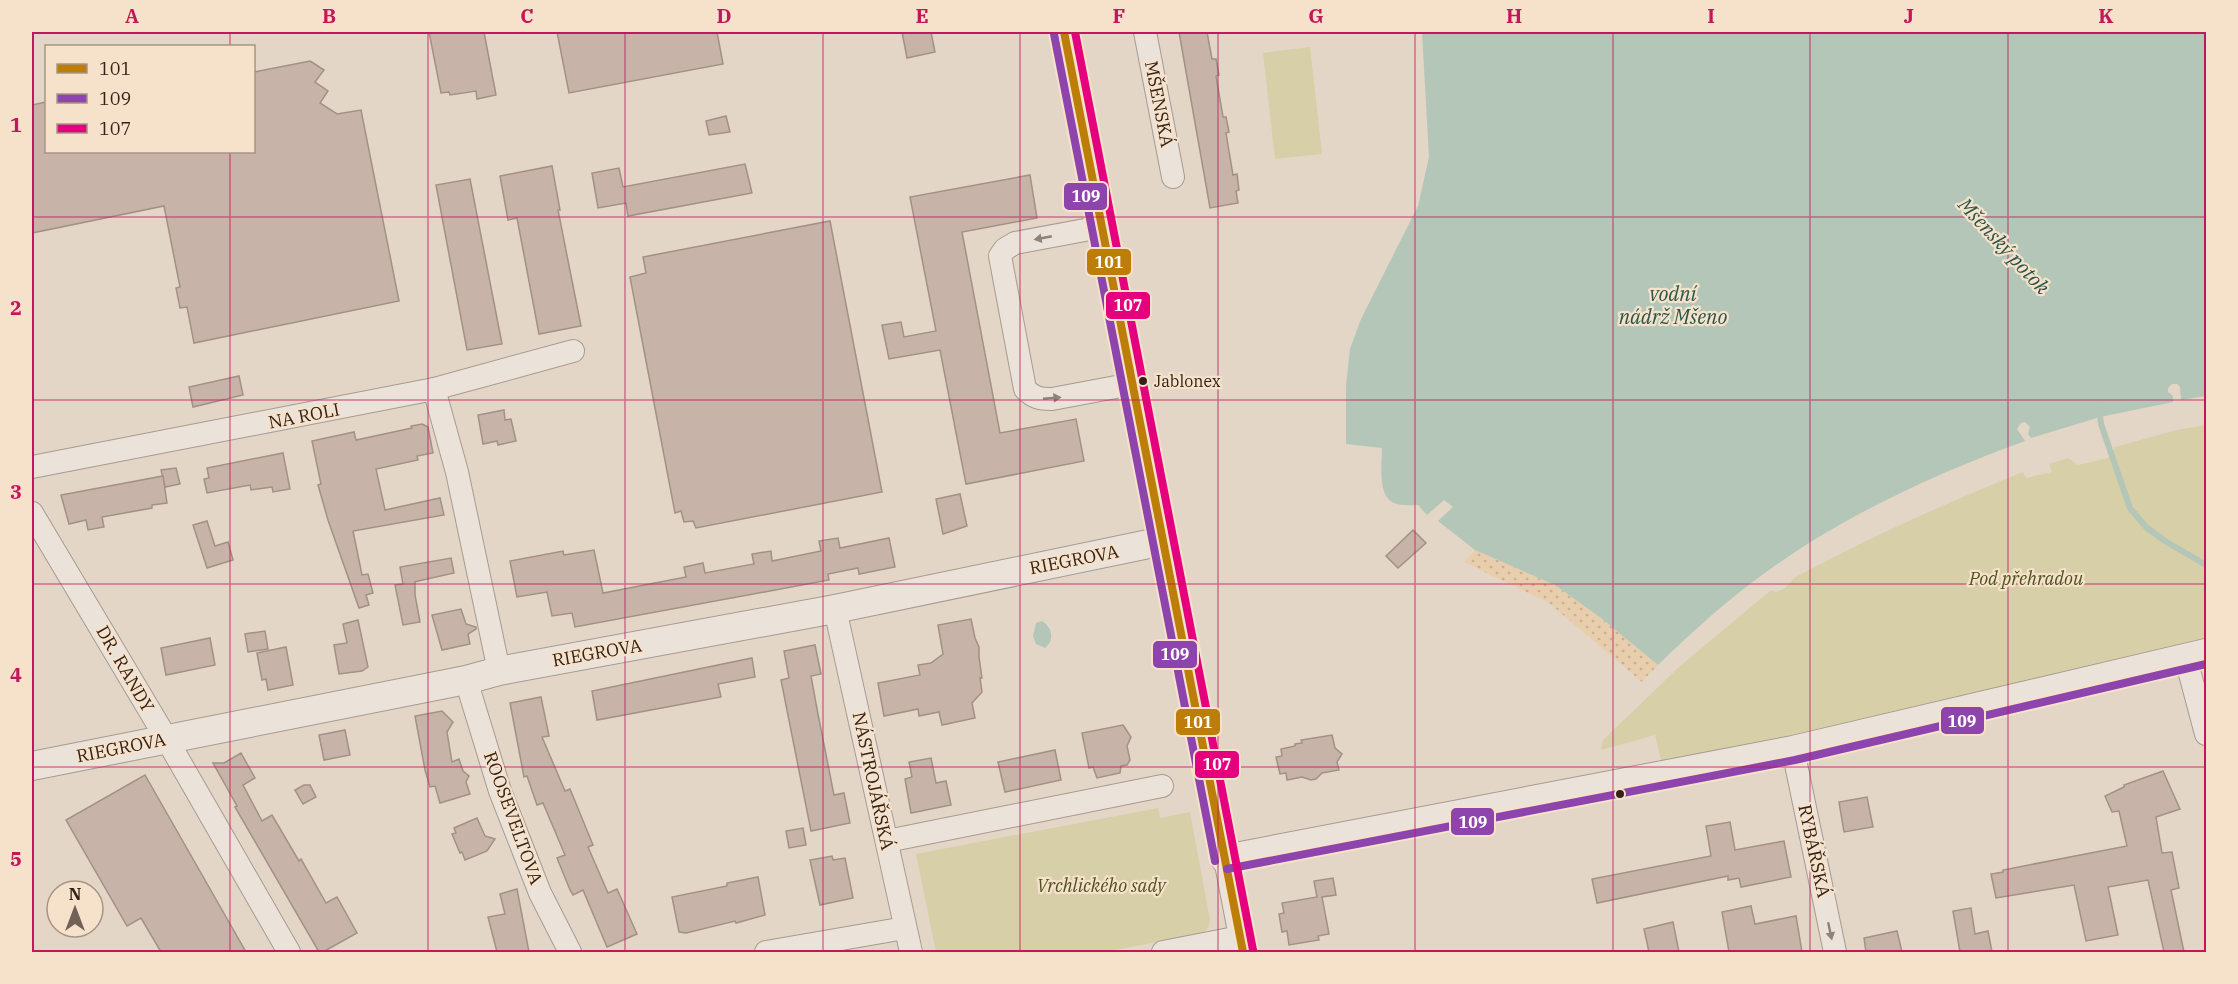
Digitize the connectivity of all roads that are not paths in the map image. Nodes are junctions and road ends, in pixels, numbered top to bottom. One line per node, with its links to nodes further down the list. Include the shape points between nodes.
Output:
1 (1064, 32): 4 (street)
2 (1145, 32): 3 (street, MŠENSKÁ)
3 (1173, 177)
4 (1101, 227): 6 (street); 6 (street, one-way to 6, via 1015,243 1000,256 1000,265 1025,389 1032,396 1052,399)
5 (573, 351): 7 (street, NA ROLI)
6 (1132, 384): 10 (street)
7 (434, 389): 8 (street, NA ROLI); 13 (street, via 457,472)
8 (32, 467)
9 (32, 513): 16 (street, DR. RANDY)
10 (1163, 541): 11 (street, RIEGROVA); 21 (street)
11 (835, 609): 13 (street, RIEGROVA); 20 (street, NÁSTROJÁŘSKÁ)
12 (2196, 656): 15 (street); 17 (street)
13 (499, 671): 14 (street, RIEGROVA)
14 (466, 680): 16 (street, RIEGROVA); 25 (street, ROOSEVELTOVA, via 500,791 540,893)
15 (2206, 735)
16 (166, 738): 18 (street, RIEGROVA); 24 (street, DR. RANDY)
17 (1793, 750): 21 (street); 29 (street, RYBÁŘSKÁ, one-way to 29)
18 (32, 766)
19 (1162, 786): 20 (street)
20 (887, 841): 22 (street, NÁSTROJÁŘSKÁ)
21 (1225, 859): 23 (street)
22 (905, 928): 26 (street); 27 (street, NÁSTROJÁŘSKÁ)
23 (1242, 945): 28 (street)
24 (289, 952)
25 (570, 952)
26 (766, 952)
27 (911, 952)
28 (1164, 952)
29 (1835, 952)

